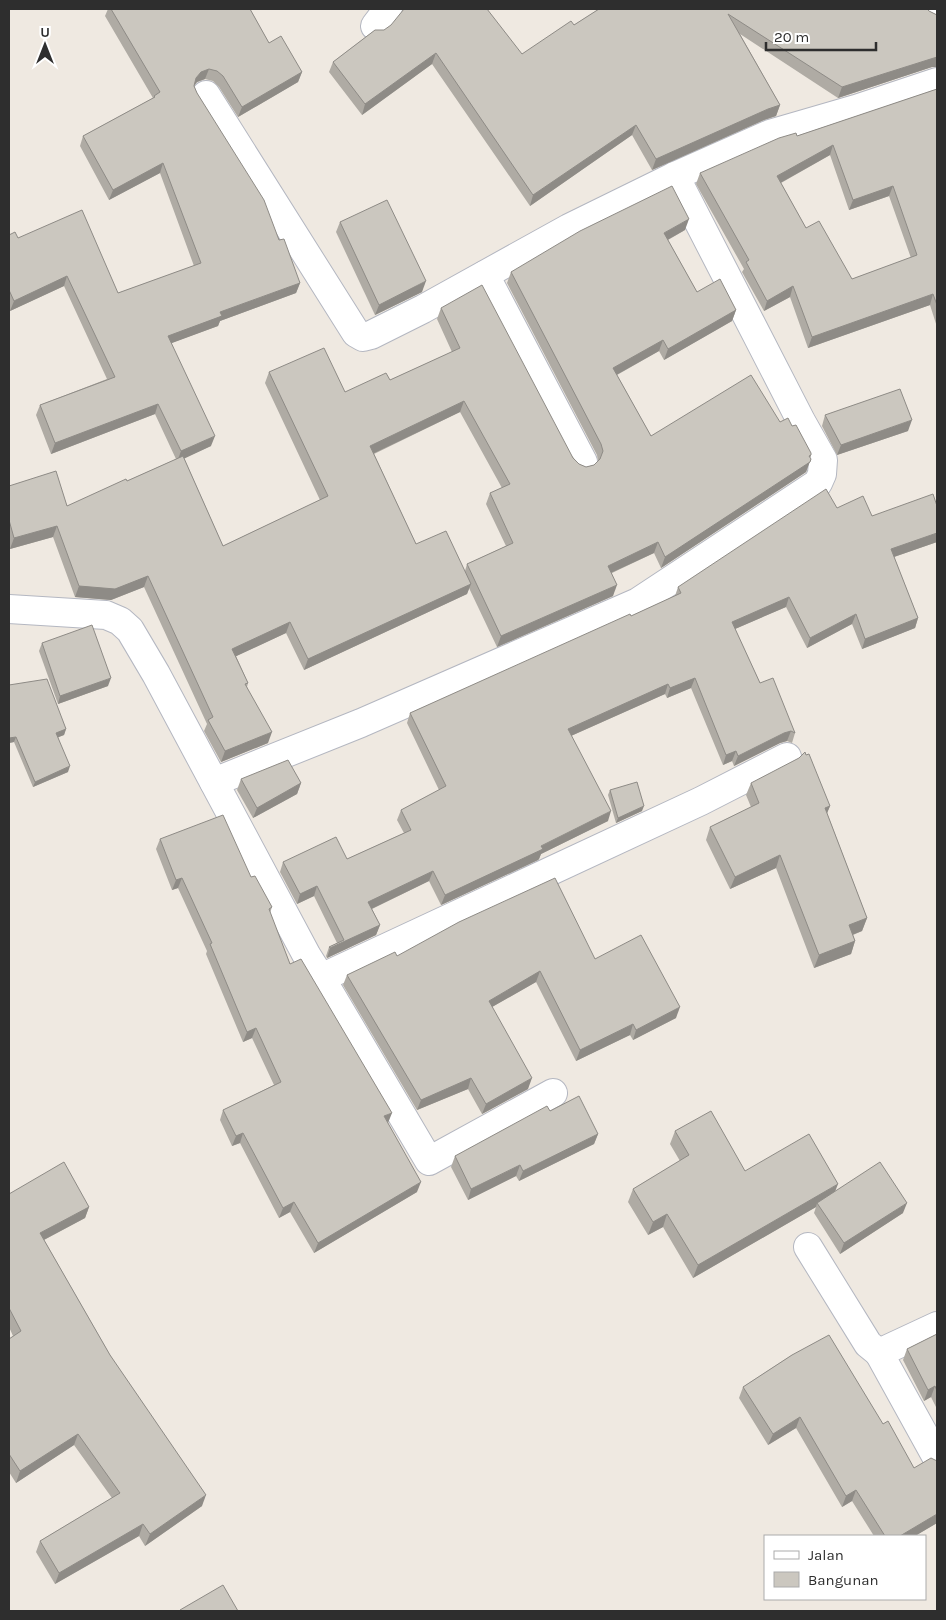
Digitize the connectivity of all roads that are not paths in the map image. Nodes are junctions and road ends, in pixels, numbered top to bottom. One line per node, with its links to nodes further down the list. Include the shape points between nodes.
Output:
1 (934, 9): 2 (street)
2 (937, 12)
3 (937, 82): 5 (street, via 856,110 770,134)
4 (206, 95): 6 (street, via 356,333 371,336)
5 (675, 176): 6 (street, via 569,228); 10 (street, via 823,460 818,483 638,602 361,723)
6 (485, 276): 7 (street)
7 (583, 462)
8 (9, 609): 10 (street, via 106,615 120,621 130,630)
9 (787, 757): 11 (street, via 702,801)
10 (214, 782): 11 (street)
11 (322, 978): 12 (street, via 429,1162)
12 (553, 1093)
13 (808, 1247): 15 (street, via 868,1344)
14 (937, 1326): 15 (street)
15 (879, 1353): 16 (street)
16 (937, 1458)

